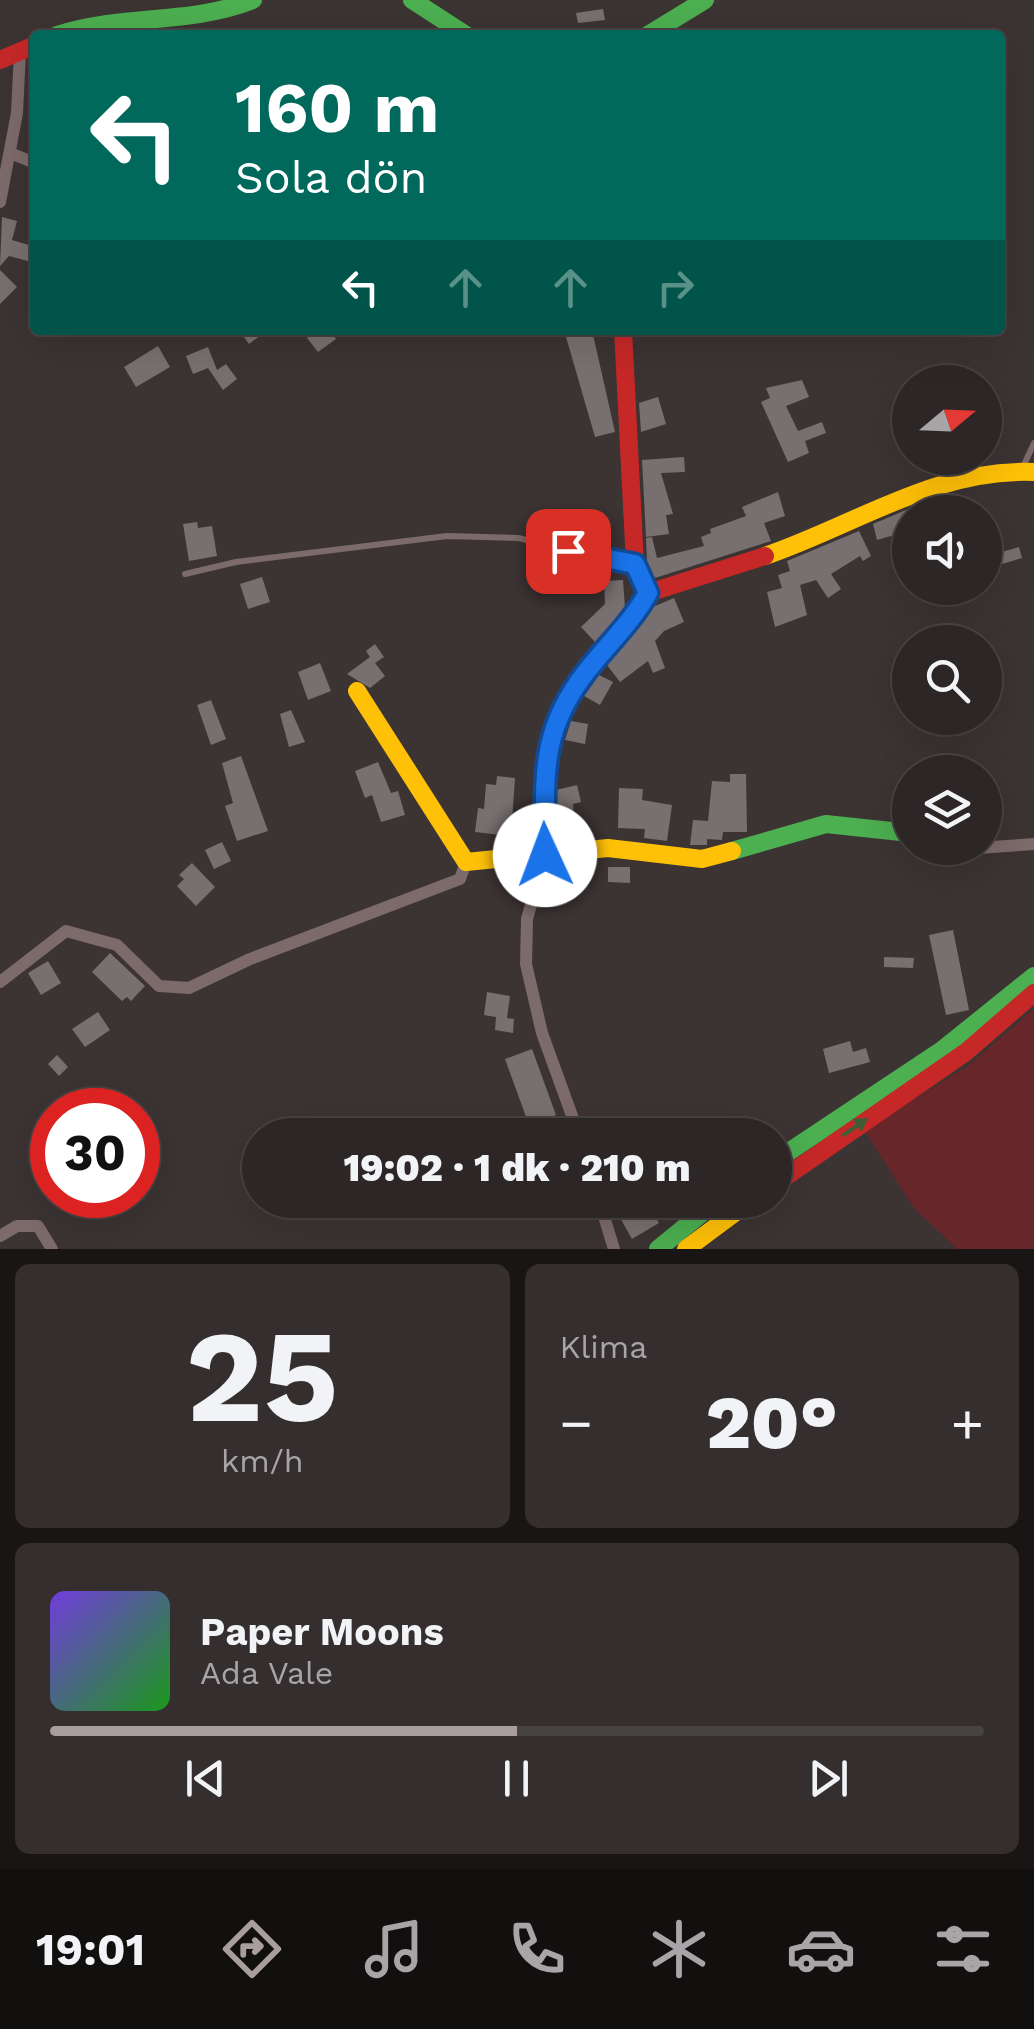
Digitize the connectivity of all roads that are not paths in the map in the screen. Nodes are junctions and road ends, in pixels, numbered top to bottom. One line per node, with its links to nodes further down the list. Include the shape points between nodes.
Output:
1 (254, 0): 4 (street, via 207,16 117,20)
2 (412, 0): 5 (street)
3 (705, 0): 6 (street)
4 (77, 30)
5 (454, 30)
6 (656, 30)
7 (27, 48): 8 (street); 9 (street)
8 (0, 60)
9 (10, 153): 10 (street); 11 (street)
10 (30, 161)
11 (0, 202)
12 (623, 335): 15 (street)
13 (1034, 443): 14 (lane)
14 (1028, 471): 17 (street, via 967,474 919,487 812,538)
15 (635, 564): 16 (lane, via 518,538 447,536); 17 (street)
16 (185, 574)
17 (648, 593): 22 (street, via 576,685 555,732 542,780)
18 (357, 691): 23 (street)
19 (892, 831): 22 (street, via 826,824 711,858 608,848)
20 (1034, 844): 21 (street)
21 (1002, 846)
22 (545, 855): 23 (street); 27 (street, via 527,920 526,964)
23 (466, 862): 25 (street, via 460,879 189,988 159,986 117,945 66,932)
24 (1034, 976): 28 (street, via 942,1050)
25 (0, 982)
26 (1034, 993): 29 (street, one-way to 26, via 966,1052)
27 (572, 1118)
28 (792, 1150)
29 (792, 1172)
30 (605, 1218): 35 (street)
31 (696, 1218): 36 (street)
32 (728, 1218): 37 (street)
33 (0, 1236): 34 (street, via 17,1226 38,1226)
34 (52, 1249)
35 (614, 1249)
36 (658, 1249)
37 (686, 1249)

